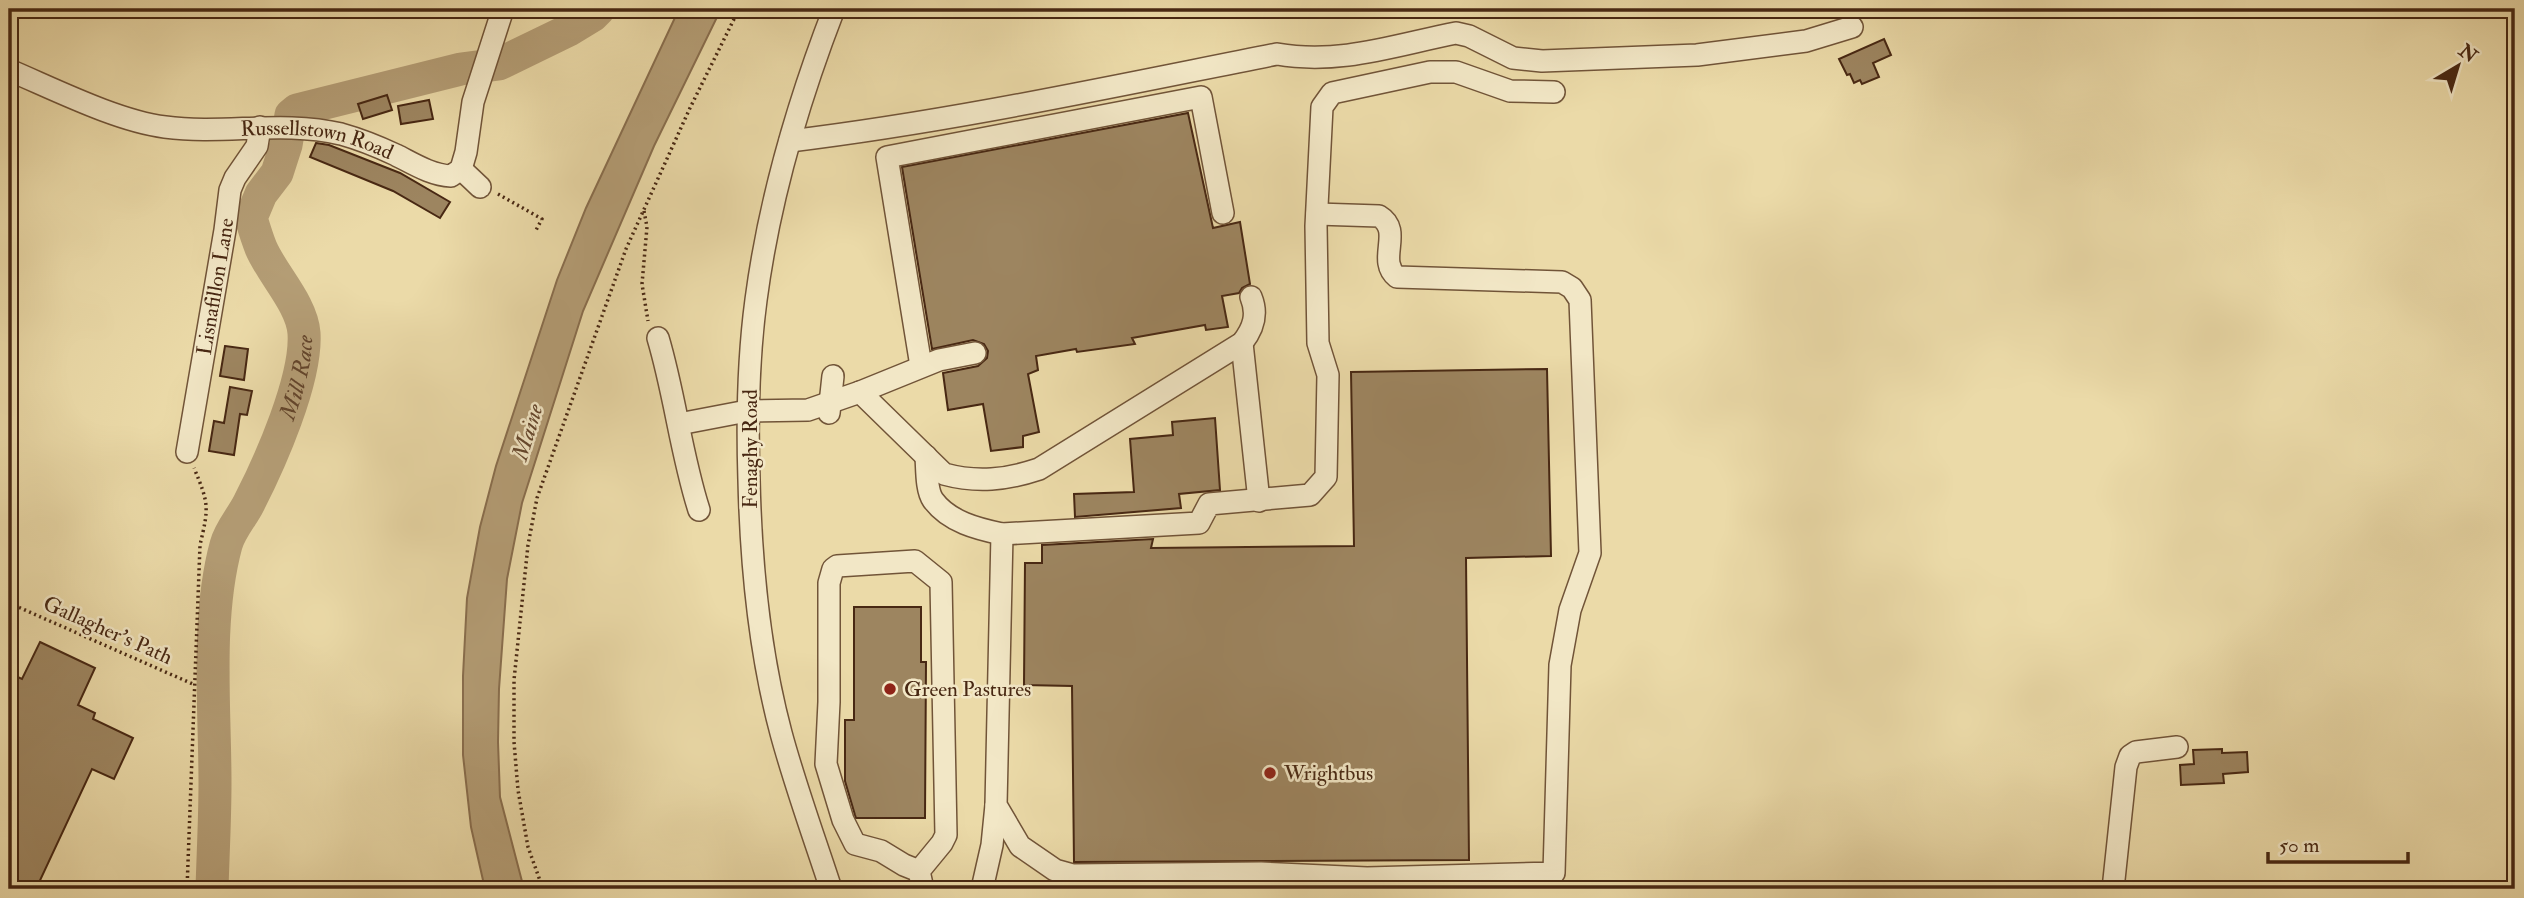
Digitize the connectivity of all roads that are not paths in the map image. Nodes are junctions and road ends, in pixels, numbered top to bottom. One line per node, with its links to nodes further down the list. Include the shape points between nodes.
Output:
1 (503, 9): 8 (street, via 472,102)
2 (834, 9): 7 (street, Fenaghy Road)
3 (1852, 27): 7 (street, via 1806,41 1698,55 1542,61 1513,58 1456,33 1326,58 1277,54 985,112)
4 (9, 70): 6 (street, Russellstown Road, via 111,112 163,127)
5 (1555, 92): 11 (street, via 1510,91 1456,72 1430,72 1332,93 1322,107)
6 (279, 127): 8 (street, Russellstown Road, via 343,135 439,176 451,176); 22 (street, Lisnafillon Lane, via 257,146 230,190)
7 (790, 141): 20 (street, Fenaghy Road, via 755,300)
8 (461, 169): 9 (street)
9 (480, 187)
10 (1223, 213): 16 (street, via 1201,97 887,156)
11 (1317, 214): 24 (street, via 1318,343 1328,375 1326,477 1310,495); 30 (street, via 1379,216 1387,221 1391,230 1387,263 1397,277 1562,282 1580,300 1590,554 1570,610 1560,665 1554,873)
12 (1251, 297): 14 (street, via 1253,329)
13 (658, 338): 21 (street)
14 (1242, 343): 23 (street, via 1039,469 1010,478 961,479 944,474); 24 (street)
15 (975, 353): 16 (street)
16 (921, 366): 18 (street)
17 (833, 376): 19 (street)
18 (860, 392): 19 (street); 23 (street)
19 (830, 409): 20 (street)
20 (747, 411): 21 (street); 31 (street, Fenaghy Road, via 751,545 762,638 780,732)
21 (679, 424): 25 (street)
22 (187, 452)
23 (926, 456): 26 (street, via 932,499 972,528)
24 (1259, 501): 26 (street, via 1209,504 1199,523)
25 (699, 510)
26 (1002, 534): 28 (street)
27 (2177, 747): 33 (street, via 2130,755)
28 (996, 805): 30 (street, via 1020,845 1055,870 1073,875 1261,873); 32 (street)
29 (921, 880): 29 (street, via 946,835 941,582 915,561 837,566 828,583 826,764 855,844 881,851)
30 (1368, 883)
31 (831, 889)
32 (982, 889)
33 (2113, 889)

